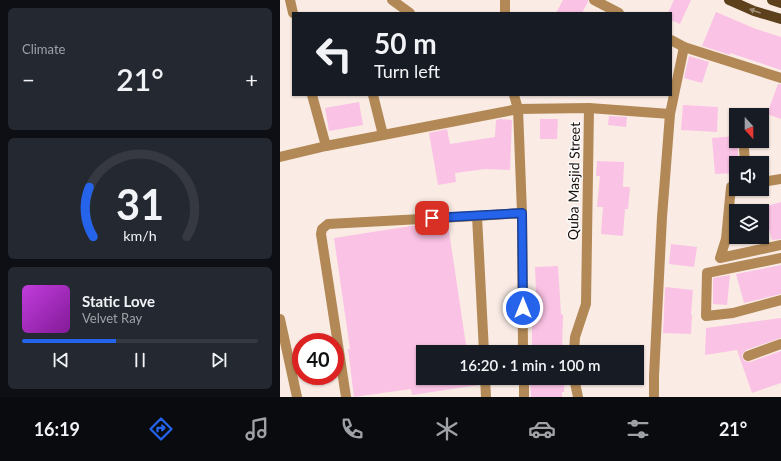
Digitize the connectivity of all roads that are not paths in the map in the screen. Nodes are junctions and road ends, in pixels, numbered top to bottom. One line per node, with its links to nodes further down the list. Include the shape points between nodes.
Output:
1 (290, 0): 8 (street)
2 (392, 0): 9 (street)
3 (505, 0): 10 (street)
4 (594, 0): 11 (street)
5 (729, 0): 12 (main road, one-way to 5)
6 (772, 0): 7 (main road)
7 (781, 3)
8 (293, 12)
9 (409, 12)
10 (505, 12)
11 (618, 12)
12 (781, 19)
13 (672, 41): 14 (street)
14 (684, 47): 15 (street); 21 (street)
15 (781, 78)
16 (312, 96): 23 (street)
17 (373, 96): 22 (street)
18 (514, 96): 20 (street)
19 (589, 108): 20 (street, Quba Masjid Street); 21 (street); 39 (street, Quba Masjid Street, via 586,304)
20 (518, 109): 22 (street, Quba Masjid Street); 30 (street)
21 (670, 114): 49 (street, via 662,217)
22 (383, 135): 23 (street, Quba Masjid Street)
23 (326, 146): 26 (street, Quba Masjid Street)
24 (744, 148): 25 (street)
25 (745, 156)
26 (280, 157)
27 (781, 179): 28 (street)
28 (769, 181)
29 (730, 196): 32 (street, via 726,239 720,258)
30 (522, 213): 31 (street); 38 (street)
31 (477, 216): 37 (street); 45 (street, via 328,224 322,229)
32 (781, 245)
33 (781, 258): 34 (street, via 707,272 706,316 733,313)
34 (781, 300)
35 (280, 319): 44 (street)
36 (781, 344): 40 (street)
37 (484, 345)
38 (523, 345)
39 (574, 345)
40 (748, 356)
41 (485, 385): 46 (street)
42 (524, 385): 47 (street)
43 (575, 385): 48 (street)
44 (297, 397)
45 (346, 397)
46 (486, 397)
47 (524, 397)
48 (578, 397)
49 (654, 397)

